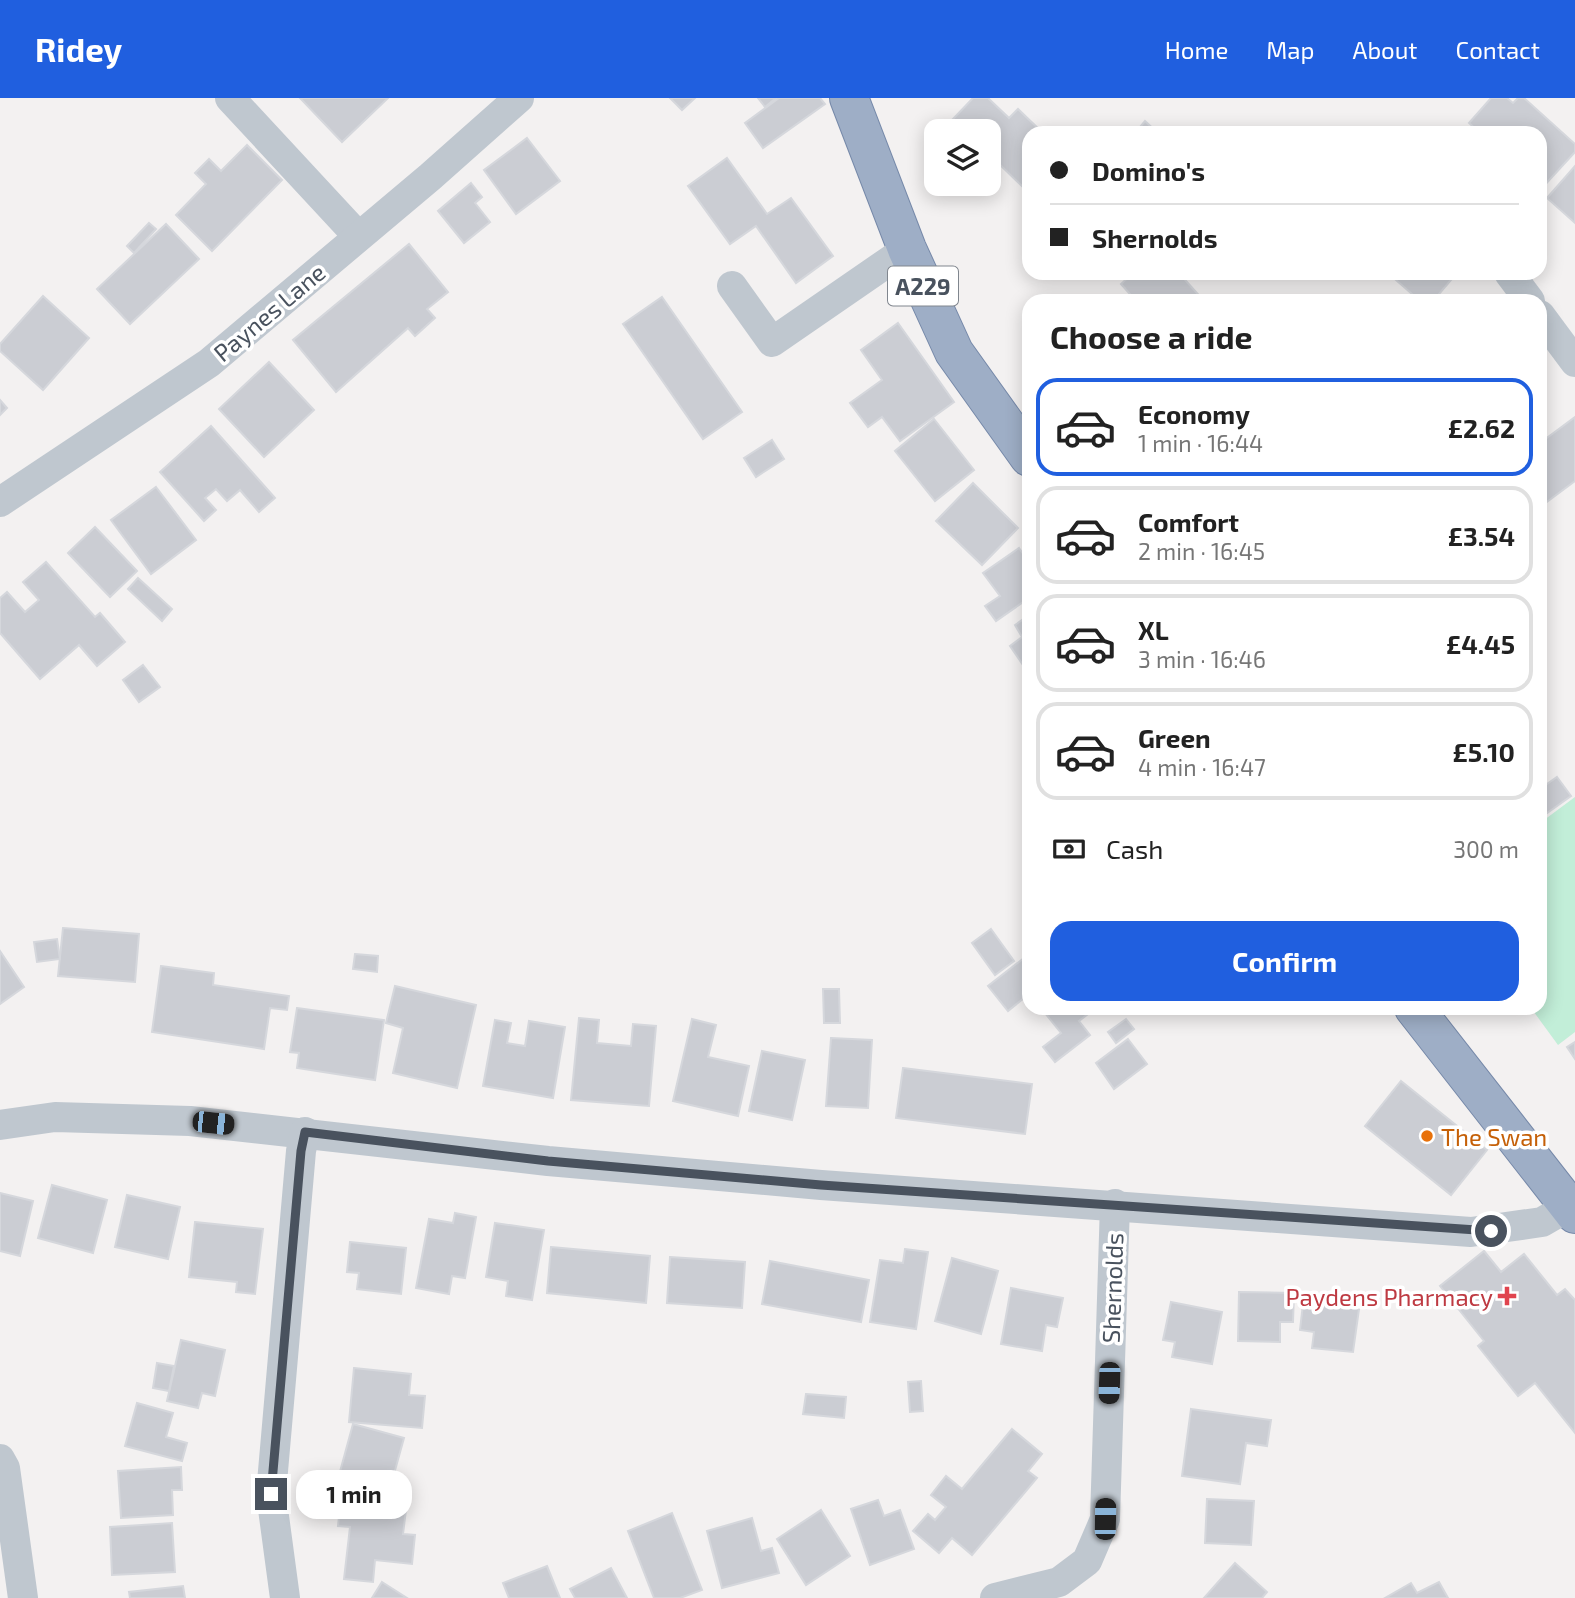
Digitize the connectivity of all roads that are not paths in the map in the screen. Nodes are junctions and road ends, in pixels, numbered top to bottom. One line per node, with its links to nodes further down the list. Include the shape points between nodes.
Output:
1 (230, 98): 4 (street)
2 (519, 98): 4 (street, Paynes Lane)
3 (849, 98): 5 (highway, A229)
4 (358, 236): 10 (street, Paynes Lane, via 209,363)
5 (907, 249): 6 (street, via 772,342); 9 (highway, A229, via 954,352)
6 (732, 286)
7 (1547, 324): 8 (street)
8 (1575, 362)
9 (1022, 447)
10 (0, 502)
11 (1419, 1015): 15 (highway)
12 (0, 1125): 13 (street, via 55,1117 104,1117)
13 (305, 1132): 14 (street, via 548,1161); 18 (street, via 271,1494)
14 (1115, 1204): 15 (street, via 1471,1232 1542,1222); 19 (street, Shernolds, via 1105,1519 1087,1561 1059,1582)
15 (1572, 1210)
16 (0, 1458): 17 (street)
17 (23, 1598)
18 (285, 1598)
19 (995, 1598)

